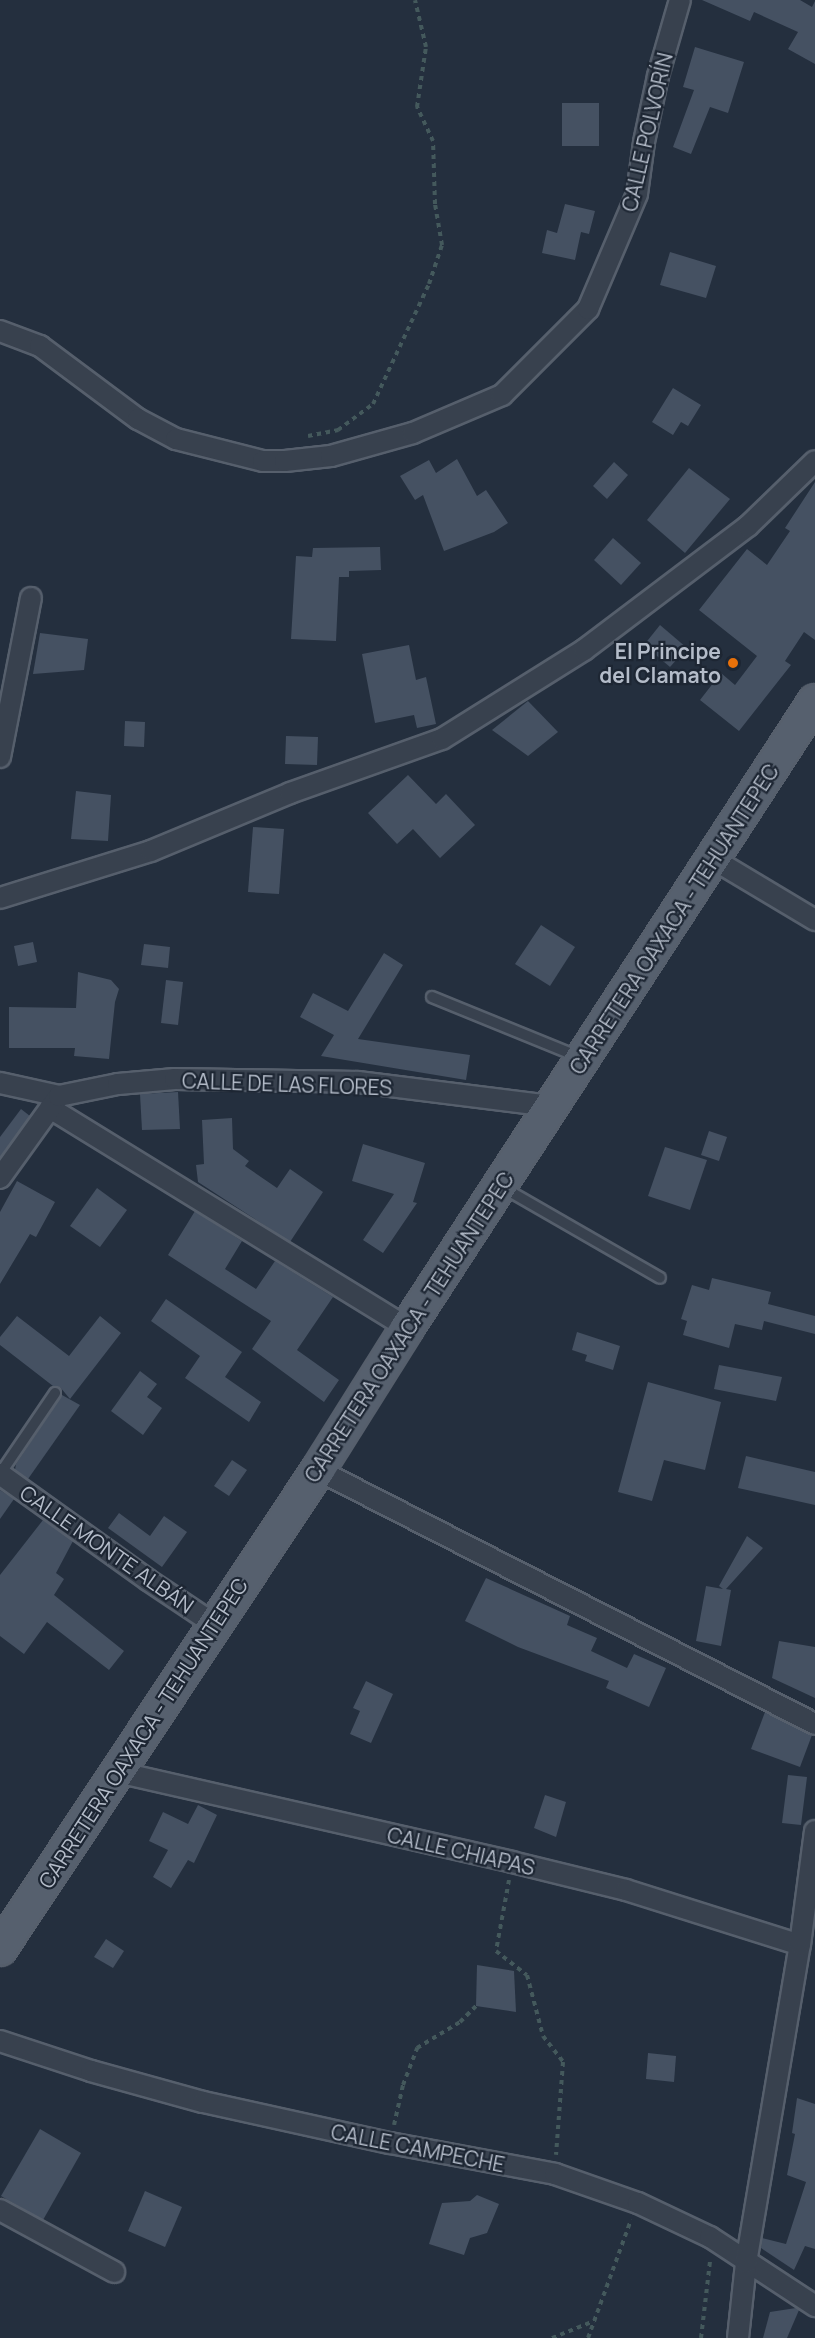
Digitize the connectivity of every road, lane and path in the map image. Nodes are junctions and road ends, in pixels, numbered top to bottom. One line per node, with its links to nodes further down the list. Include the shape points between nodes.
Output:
1 (415, 0): 4 (path, via 426,47 417,107 433,141 435,204 442,245 374,405 338,430)
2 (680, 0): 3 (street, CALLE POLVORÍN, via 658,76 637,194 588,309 502,395 413,433 331,456 263,460 177,439 138,419 40,346)
3 (0, 331)
4 (304, 436)
5 (815, 461): 10 (street, via 748,526 584,650 442,739 290,793 151,851)
6 (31, 598): 8 (street)
7 (815, 702): 9 (main road, CARRETERA OAXACA - TEHUANTEPEC)
8 (0, 757)
9 (713, 859): 11 (street); 13 (main road, CARRETERA OAXACA - TEHUANTEPEC)
10 (0, 898)
11 (815, 920)
12 (432, 997): 13 (lane)
13 (582, 1059): 16 (main road, CARRETERA OAXACA - TEHUANTEPEC)
14 (0, 1083): 15 (street, CALLE DE LAS FLORES)
15 (55, 1102): 16 (street, CALLE DE LAS FLORES, via 118,1084 176,1079 346,1082); 17 (street); 20 (street, CALLE DE LAS FLORES)
16 (551, 1106): 18 (main road, CARRETERA OAXACA - TEHUANTEPEC)
17 (0, 1179)
18 (500, 1185): 19 (lane); 20 (main road, CARRETERA OAXACA - TEHUANTEPEC)
19 (660, 1278)
20 (407, 1328): 22 (main road, CARRETERA OAXACA - TEHUANTEPEC)
21 (55, 1393): 23 (lane)
22 (318, 1470): 24 (main road, CARRETERA OAXACA - TEHUANTEPEC); 25 (street)
23 (0, 1474): 24 (street, CALLE MONTE ALBÁN)
24 (214, 1624): 26 (main road, CARRETERA OAXACA - TEHUANTEPEC)
25 (815, 1724)
26 (117, 1772): 28 (street, CALLE CHIAPAS); 30 (main road, CARRETERA OAXACA - TEHUANTEPEC)
27 (815, 1831): 29 (street)
28 (512, 1862): 29 (street, CALLE CHIAPAS, via 626,1890); 34 (path, via 496,1951 527,1975 543,2036 564,2062)
29 (800, 1945): 38 (street)
30 (0, 1949)
31 (476, 2006): 33 (path, via 460,2022 417,2048 403,2085)
32 (0, 2042): 33 (street, CALLE CAMPECHE, via 203,2102)
33 (390, 2143): 34 (street, CALLE CAMPECHE)
34 (555, 2174): 35 (street, CALLE CAMPECHE)
35 (638, 2203): 37 (street, CALLE CAMPECHE); 41 (path)
36 (0, 2210): 39 (street)
37 (710, 2237): 38 (street, CALLE CAMPECHE); 44 (path, via 711,2264)
38 (746, 2263): 40 (street, CALLE CAMPECHE); 45 (street)
39 (114, 2272)
40 (815, 2306)
41 (595, 2321): 42 (path); 43 (path)
42 (552, 2338)
43 (588, 2338)
44 (701, 2338)
45 (738, 2338)

